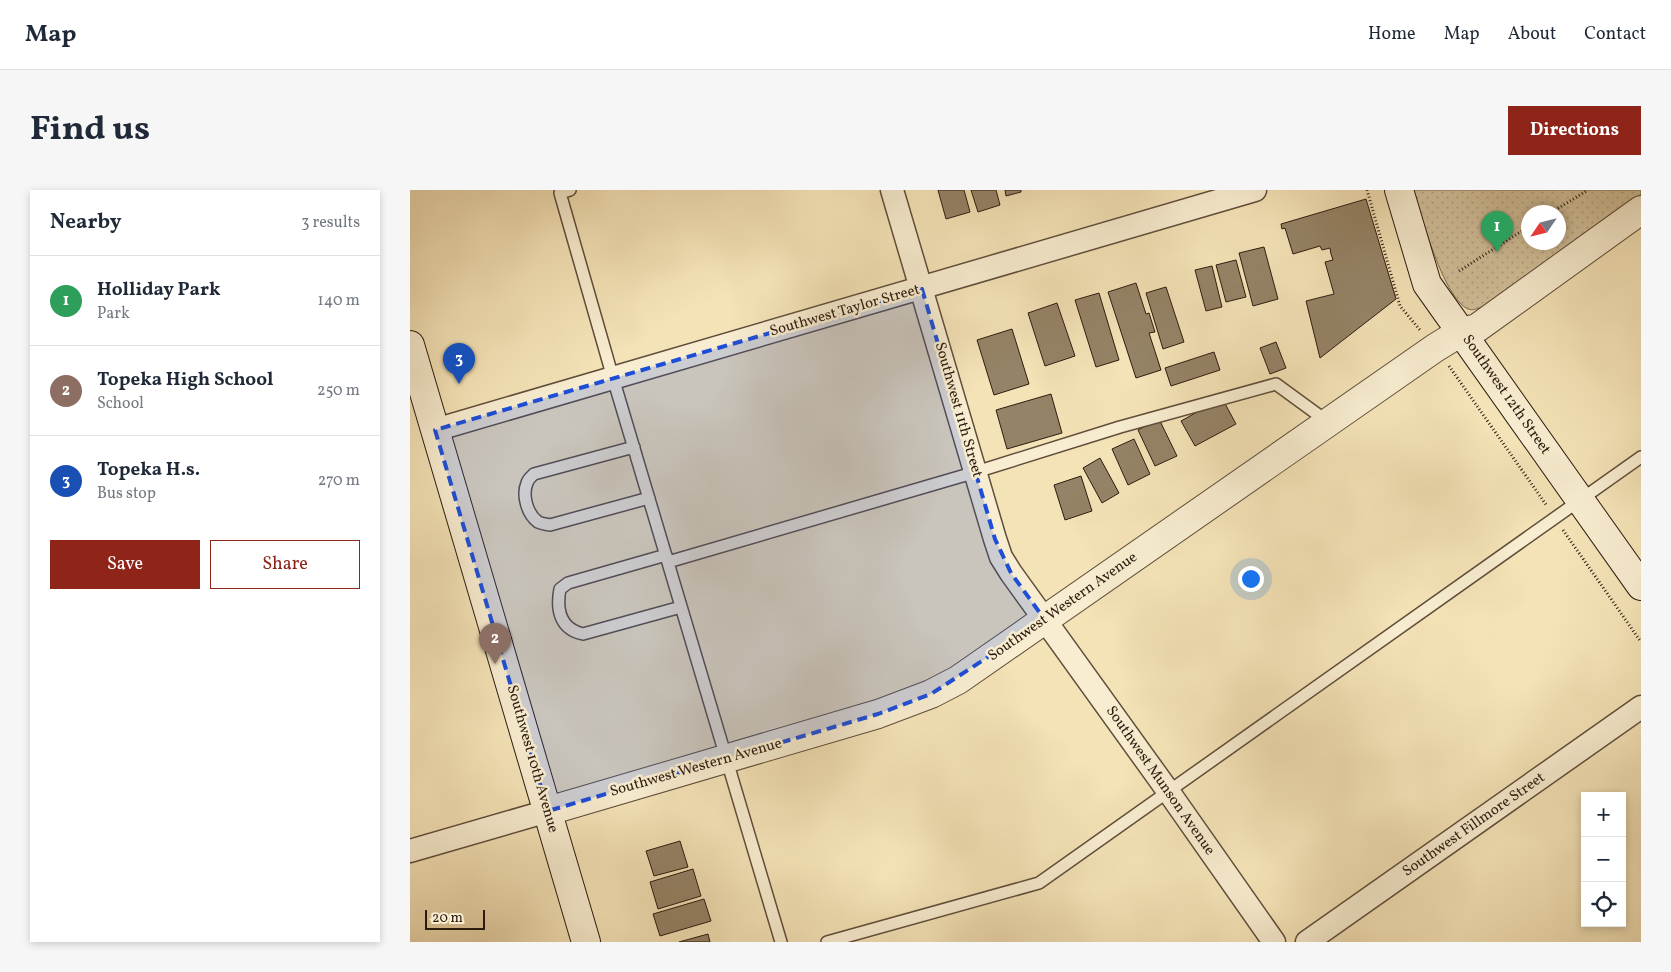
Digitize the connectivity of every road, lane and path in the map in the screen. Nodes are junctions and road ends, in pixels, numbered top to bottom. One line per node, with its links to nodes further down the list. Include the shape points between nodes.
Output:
1 (570, 190): 15 (lane, via 560,193)
2 (892, 190): 11 (street, Southwest 11th Street)
3 (1255, 190): 11 (street, Southwest Taylor Street)
4 (1367, 190): 14 (path, via 1400,306)
5 (1399, 190): 12 (street, Southwest 12th Street, via 1427,284)
6 (1588, 190): 7 (path)
7 (1563, 205)
8 (1641, 210): 12 (street, Southwest Western Avenue, via 1477,328)
9 (1521, 231): 10 (path)
10 (1458, 271)
11 (922, 289): 15 (street, Southwest Taylor Street); 20 (street, Southwest 11th Street)
12 (1461, 332): 14 (street, Southwest Western Avenue); 22 (street, Southwest 12th Street)
13 (410, 346): 17 (street, Southwest 10th Avenue)
14 (1435, 348): 16 (street, Southwest Western Avenue); 23 (path)
15 (613, 378): 17 (street, Southwest Taylor Street); 18 (lane)
16 (1329, 423): 20 (lane, via 1276,384 1120,427); 27 (street, Southwest Western Avenue)
17 (435, 430): 32 (street, Southwest 10th Avenue)
18 (634, 447): 21 (lane); 21 (lane, via 534,474 527,480 527,504 531,515 540,523 550,525)
19 (1641, 457): 22 (lane)
20 (976, 472): 24 (lane); 27 (street, Southwest 11th Street, via 1001,557)
21 (649, 498): 24 (lane)
22 (1580, 500): 23 (lane); 25 (street, Southwest 12th Street)
23 (1555, 518): 28 (path); 31 (lane)
24 (667, 559): 26 (lane); 26 (lane, via 568,582 560,589 560,613 564,624 573,632 583,634)
25 (1641, 586)
26 (681, 607): 30 (lane)
27 (1045, 620): 30 (street, Southwest Western Avenue, via 958,680 931,694 878,714); 31 (street, Southwest Munson Avenue)
28 (1641, 642)
29 (1641, 707): 38 (street, Southwest Fillmore Street)
30 (726, 760): 32 (street, Southwest Western Avenue); 35 (lane)
31 (1168, 791): 36 (lane, via 1039,883); 37 (street, Southwest Munson Avenue)
32 (548, 811): 33 (street, Southwest Western Avenue); 34 (street, Southwest 10th Avenue)
33 (410, 851)
34 (586, 942)
35 (781, 942)
36 (827, 942)
37 (1274, 942)
38 (1307, 942)

